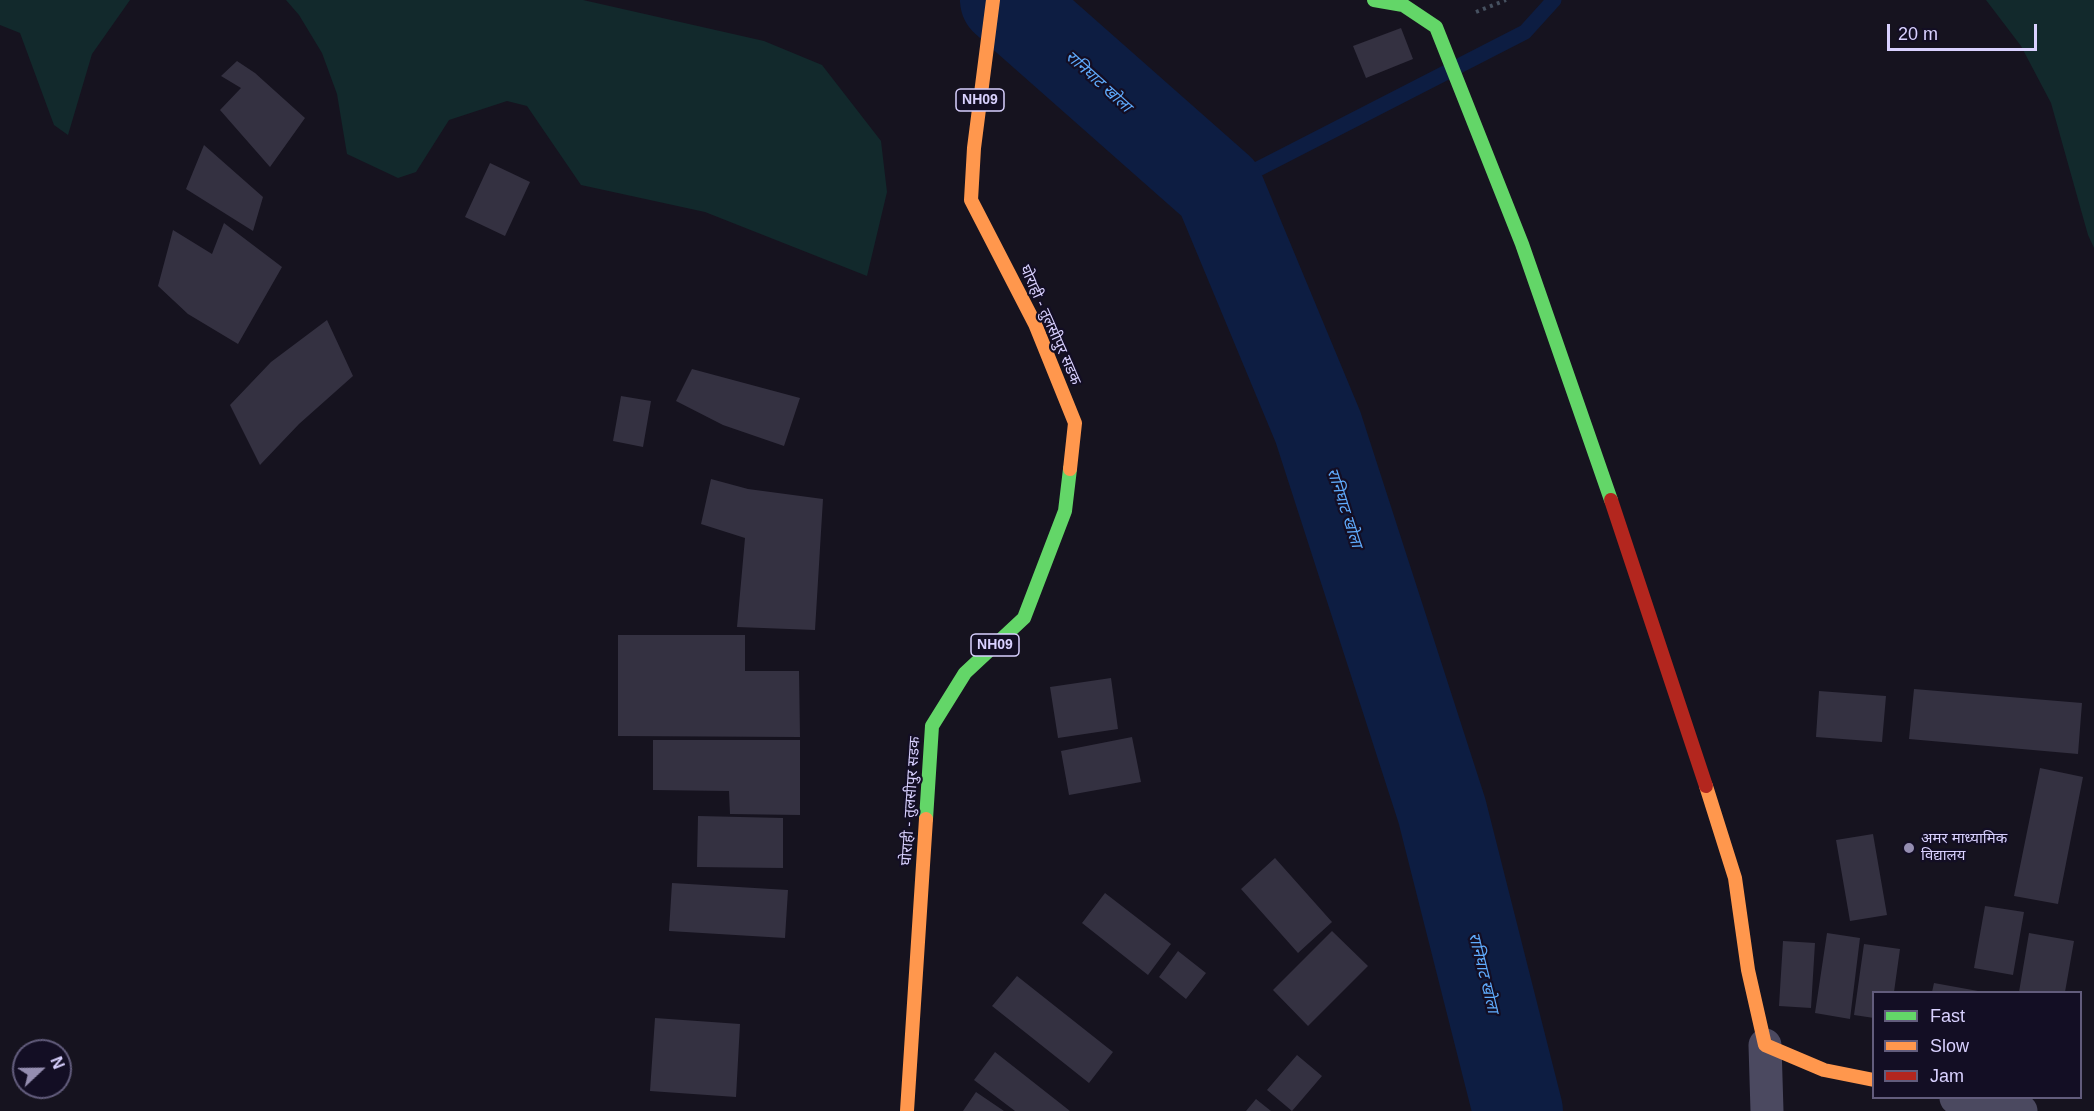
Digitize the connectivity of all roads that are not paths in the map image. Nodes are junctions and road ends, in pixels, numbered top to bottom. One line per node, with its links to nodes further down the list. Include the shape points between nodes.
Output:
1 (993, 0): 6 (street, घोराही - तुलसीपुर सडक / NH09, via 971,200 1035,324 1075,423 1065,511 1024,618 965,673 932,726)
2 (1374, 0): 3 (street, via 1403,5 1436,27 1522,244 1736,878 1748,970)
3 (1765, 1045): 4 (street, via 1824,1070); 7 (street)
4 (1872, 1080)
5 (1961, 1099): 8 (street)
6 (907, 1111)
7 (1767, 1111)
8 (2021, 1111)

